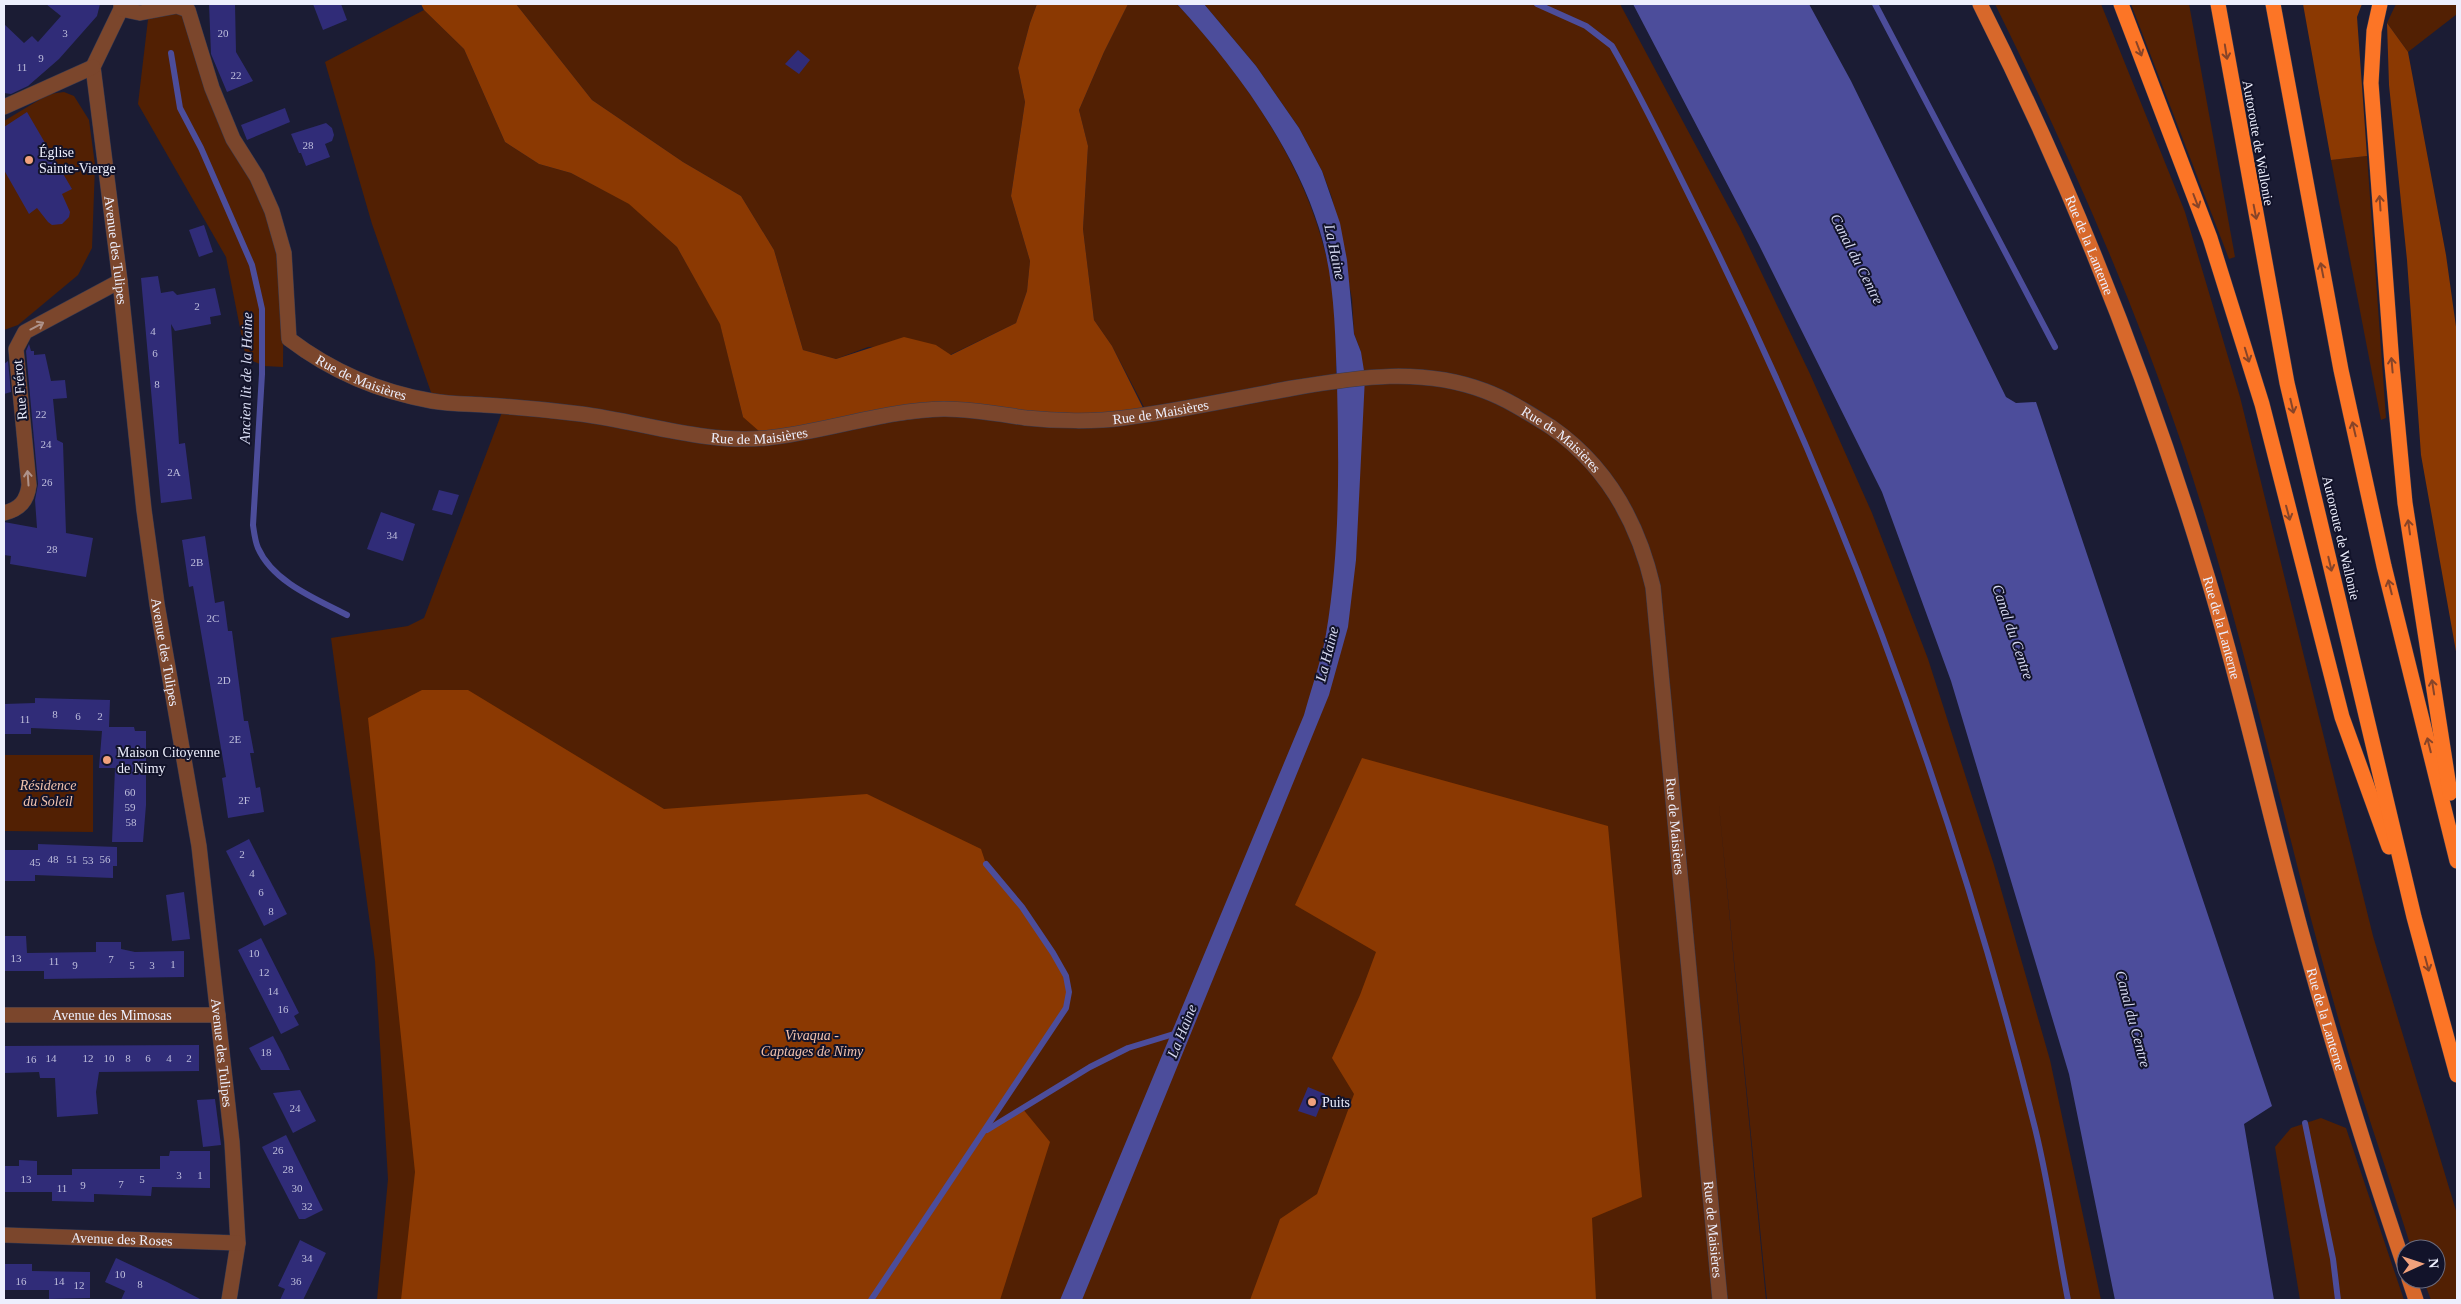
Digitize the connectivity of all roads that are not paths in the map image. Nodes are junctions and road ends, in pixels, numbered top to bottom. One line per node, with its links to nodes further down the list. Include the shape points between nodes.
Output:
1 (1980, 4): 18 (main road, Rue de la Lanterne, via 2071,199 2149,395 2209,583 2338,1063)
2 (2121, 4): 13 (highway, one-way to 13, via 2210,238 2262,404 2342,717)
3 (2218, 4): 13 (highway, Autoroute de Wallonie, one-way to 13, via 2287,383)
4 (2273, 4): 12 (highway, one-way to 4, via 2384,566 2341,370)
5 (2380, 4): 11 (highway, one-way to 5, via 2405,503 2393,375 2371,83 2374,32)
6 (121, 6): 7 (street); 21 (street, Rue de Maisières, via 140,12 177,6 188,10 212,88 233,139 257,176 272,211 284,253 289,339 312,357 344,374 401,394 434,402 584,414 721,439 768,438 871,418 942,409 1032,418 1122,419 1327,382 1399,375 1440,379 1484,390 1561,434 1615,491 1634,525 1653,587)
7 (93, 67): 8 (street); 9 (street, Avenue des Tulipes)
8 (4, 107)
9 (120, 281): 10 (street, Rue Frérot, one-way to 9, via 19,507 27,497 29,485 16,348 25,332); 15 (street, Avenue des Tulipes, via 144,510 199,846)
10 (4, 514)
11 (2457, 839)
12 (2457, 860)
13 (2414, 917): 16 (highway, Autoroute de Wallonie, one-way to 16)
14 (4, 1015): 15 (street, Avenue des Mimosas)
15 (218, 1015): 19 (street, Avenue des Tulipes, via 232,1142)
16 (2457, 1075)
17 (4, 1235): 19 (street, Avenue des Roses)
18 (2396, 1240)
19 (238, 1243): 20 (street, Avenue des Tulipes)
20 (229, 1300)
21 (1720, 1300)

